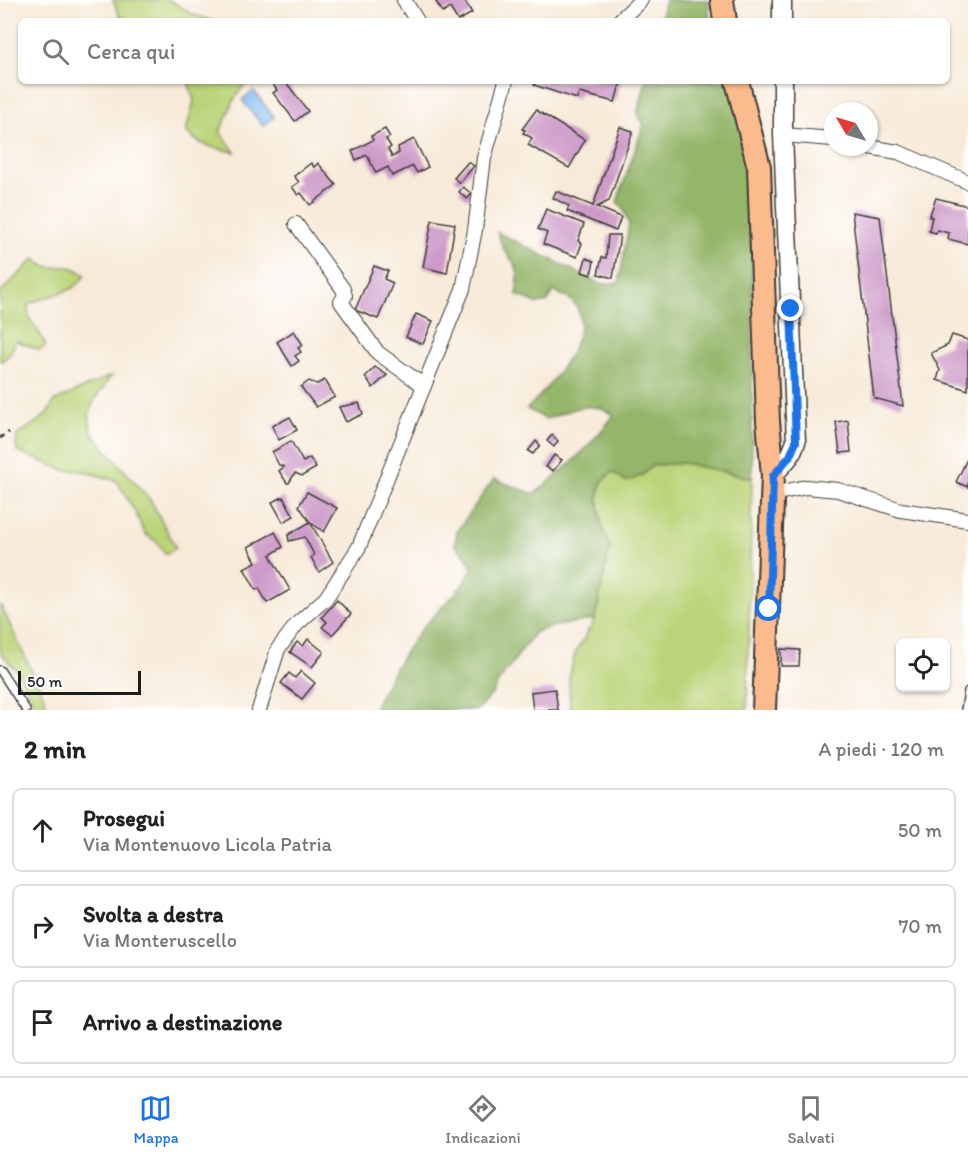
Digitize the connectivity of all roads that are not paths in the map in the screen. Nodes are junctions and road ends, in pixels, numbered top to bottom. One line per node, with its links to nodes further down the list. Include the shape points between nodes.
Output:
1 (404, 0): 5 (street)
2 (641, 0): 6 (street)
3 (722, 0): 7 (main road)
4 (782, 0): 8 (street)
5 (415, 18)
6 (622, 18)
7 (725, 18)
8 (782, 18)
9 (505, 84): 17 (street, via 484,158 463,290)
10 (738, 84): 19 (main road, via 759,166)
11 (783, 84): 12 (street)
12 (783, 135): 13 (street); 18 (street)
13 (824, 138)
14 (878, 149): 15 (street, via 898,153)
15 (968, 182)
16 (296, 224): 17 (street, via 343,289 345,296 341,302 378,353)
17 (424, 387): 25 (street, via 359,547 326,598 297,624 278,649)
18 (796, 417): 19 (street, via 789,435 784,436); 20 (street, via 796,442)
19 (768, 421): 20 (main road)
20 (773, 485): 21 (street, via 838,490 901,510); 26 (main road)
21 (968, 520)
22 (0, 670): 24 (lane)
23 (968, 690): 27 (lane)
24 (26, 710)
25 (259, 710)
26 (764, 710)
27 (965, 710)

